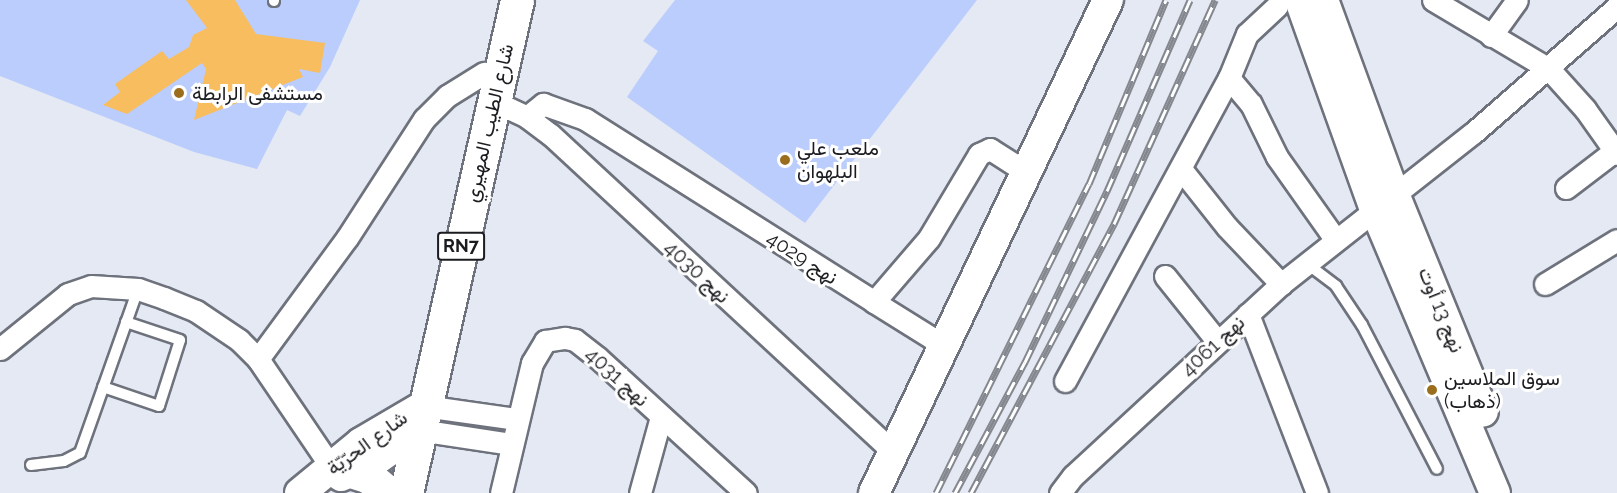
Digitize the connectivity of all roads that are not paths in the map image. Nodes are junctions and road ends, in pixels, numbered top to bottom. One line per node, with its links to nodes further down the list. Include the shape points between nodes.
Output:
1 (499, 0): 12 (main road, شارع الطيب المهيري / RN7)
2 (517, 0): 12 (main road, شارع الطيب المهيري / RN7)
3 (1108, 0): 16 (main road)
4 (1323, 0): 18 (main road)
5 (1433, 0): 9 (street)
6 (1517, 0): 9 (street)
7 (1288, 3): 11 (street, via 1247,34); 18 (main road)
8 (1617, 7): 10 (street, نهج 4061)
9 (1491, 36): 10 (street)
10 (1548, 69): 14 (street); 18 (street, نهج 4061)
11 (1229, 78): 15 (street); 19 (street, via 1251,104 1277,157)
12 (488, 87): 13 (street, نهج 4030); 32 (street, via 447,96 424,120 347,238); 37 (main road, شارع الطيب المهيري / RN7)
13 (528, 117): 26 (street, نهج 4029, via 543,104 585,119); 39 (street, نهج 4030)
14 (1616, 151): 17 (street)
15 (1181, 169): 23 (street, via 1227,227); 33 (street)
16 (1026, 172): 26 (street, via 990,149 979,154 929,238); 30 (main road)
17 (1566, 188)
18 (1384, 202): 19 (street, نهج 4061); 51 (main road, نهج 13 أوت); 52 (main road, نهج 13 أوت)
19 (1335, 239): 21 (street, نهج 4061)
20 (1617, 240): 24 (street)
21 (1306, 263): 23 (street, نهج 4061); 41 (lane, via 1336,286 1362,325)
22 (1165, 276): 29 (street)
23 (1281, 284): 27 (street, نهج 4061)
24 (1545, 284)
25 (138, 289): 28 (lane); 31 (street, via 91,286 68,294); 32 (street, via 196,311 239,340)
26 (874, 302): 30 (street)
27 (1248, 314): 29 (street, نهج 4061); 50 (street)
28 (126, 322): 34 (lane); 34 (lane, via 180,340 159,406)
29 (1217, 341): 49 (street, نهج 4061)
30 (943, 345): 39 (main road)
31 (0, 349)
32 (258, 359): 42 (street)
33 (1065, 381)
34 (104, 387): 40 (lane, via 80,453 64,461)
35 (661, 417): 36 (street, نهج 4031, via 598,358 575,340 564,338 545,340 537,350); 46 (street); 47 (street, نهج 4031)
36 (517, 419): 37 (street); 38 (street, نهج 4031)
37 (412, 423): 38 (street); 42 (main road, شارع الحرّيّة); 43 (main road, شارع الطيب المهيري / RN7); 44 (main road, شارع الطيب المهيري / RN7)
38 (513, 444): 45 (street, نهج 4031)
39 (894, 453): 48 (main road)
40 (31, 465)
41 (1437, 470)
42 (324, 479): 43 (main road, via 369,477)
43 (389, 493)
44 (406, 493)
45 (501, 493)
46 (640, 493)
47 (746, 493)
48 (874, 493)
49 (1060, 493)
50 (1317, 493)
51 (1495, 493)
52 (1516, 493)

